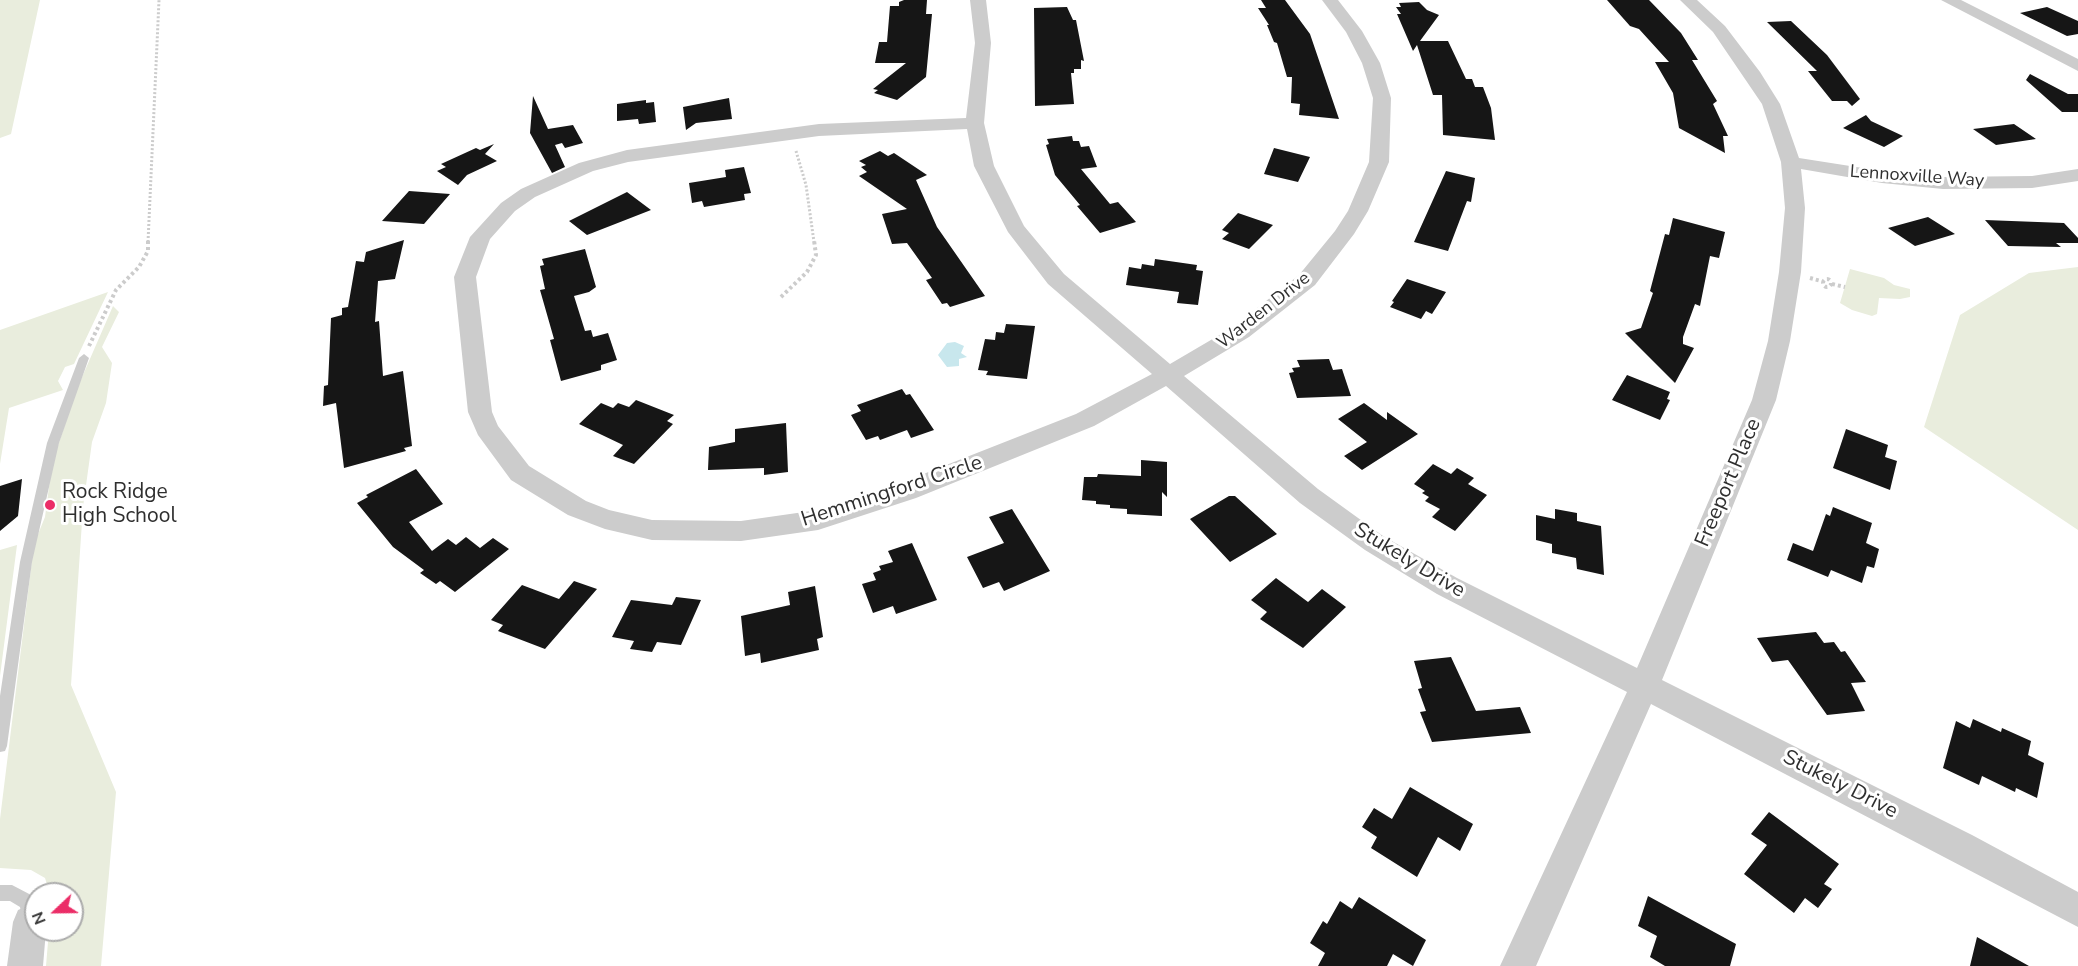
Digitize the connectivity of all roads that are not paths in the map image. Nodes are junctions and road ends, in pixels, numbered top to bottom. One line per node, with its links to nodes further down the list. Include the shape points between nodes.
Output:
1 (978, 0): 6 (street, Stukely Drive, via 983,35)
2 (1330, 0): 10 (street, Warden Drive, via 1354,31 1371,63 1382,98 1379,162 1368,191 1344,234 1307,280 1241,332)
3 (1688, 0): 7 (street, Freeport Place, via 1719,29 1754,76 1771,105)
4 (1949, 0): 5 (street)
5 (2078, 66)
6 (975, 123): 10 (street, Stukely Drive, via 984,166 1015,228 1056,279); 10 (street, Hemmingford Circle, via 819,130 627,156 586,167 528,193 508,207 480,237 465,277 480,412 487,429 520,473 577,508 652,530 741,531 818,520 907,491 1085,420)
7 (1791, 162): 8 (street, Lennoxville Way, via 1943,183 2032,182); 11 (street, Freeport Place, via 1795,208 1790,272 1764,400)
8 (2078, 175)
9 (84, 358): 12 (lane, via 53,444 26,562)
10 (1168, 376): 11 (street, Stukely Drive, via 1309,496 1374,543 1447,586)
11 (1645, 685): 15 (street, Stukely Drive); 18 (street, Freeport Place)
12 (0, 746)
13 (0, 893): 14 (lane, via 12,893)
14 (24, 900)
15 (2078, 910)
16 (28, 942): 17 (street)
17 (25, 966)
18 (1518, 966)

